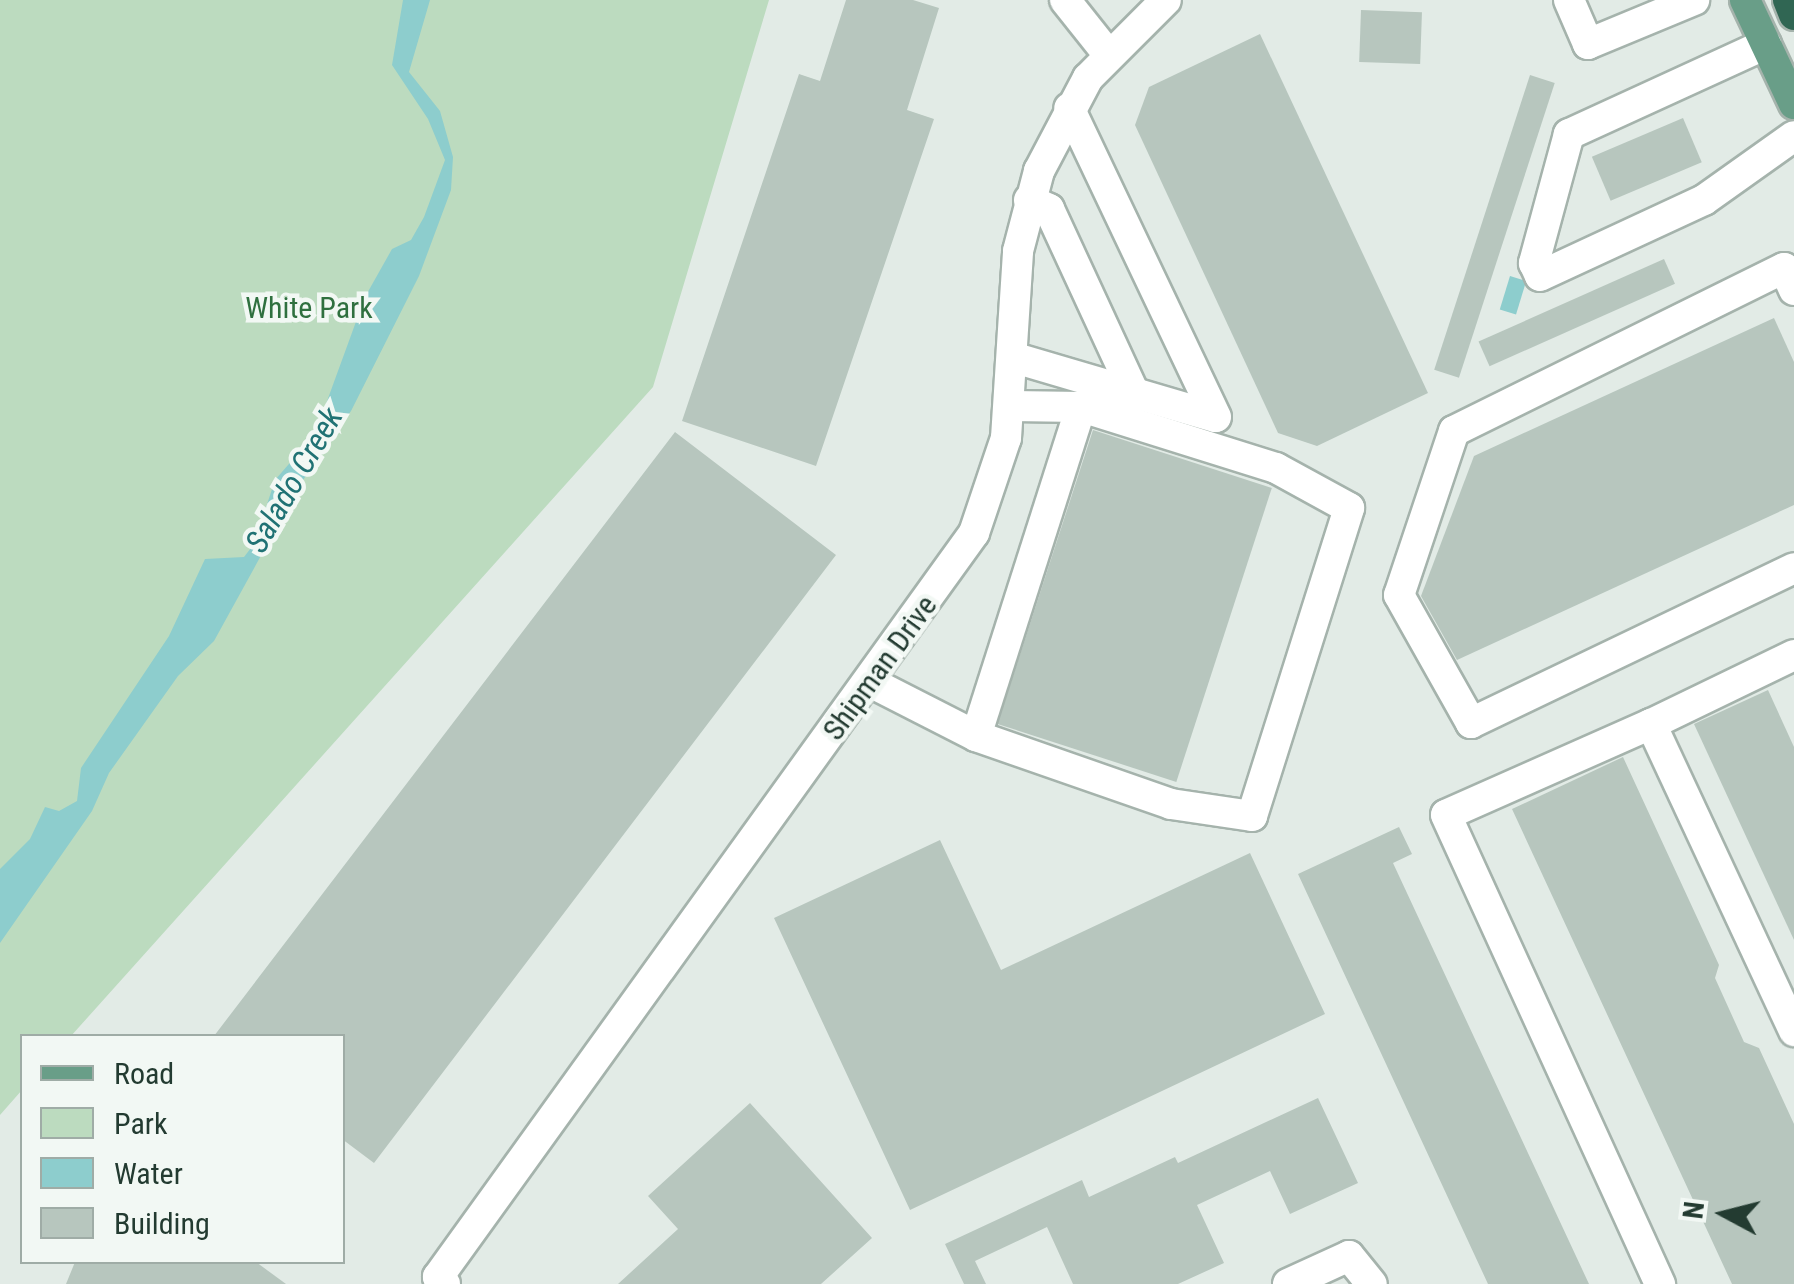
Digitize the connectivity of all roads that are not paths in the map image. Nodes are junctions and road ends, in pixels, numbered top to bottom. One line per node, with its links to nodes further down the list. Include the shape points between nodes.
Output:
1 (1065, 0): 9 (street)
2 (1166, 0): 9 (street, Shipman Drive)
3 (1568, 0): 4 (street, via 1588,44)
4 (1694, 0)
5 (1746, 0): 8 (main road)
6 (1788, 0): 7 (highway)
7 (1794, 15)
8 (1766, 44): 10 (main road); 12 (street, via 1569,134 1534,263 1540,276 1704,200)
9 (1108, 54): 11 (street, Shipman Drive)
10 (1794, 104)
11 (1069, 108): 13 (street, Shipman Drive); 16 (street, via 1216,418)
12 (1794, 136)
13 (1030, 200): 15 (street, Shipman Drive, via 1018,252); 16 (street, via 1049,209)
14 (1794, 290): 19 (street, via 1784,268 1454,431 1399,595 1471,723)
15 (1015, 358): 16 (street); 17 (street, Shipman Drive)
16 (1134, 393)
17 (1012, 406): 18 (street); 21 (street, Shipman Drive, via 974,532)
18 (1080, 407): 23 (street); 23 (street, via 1276,468 1349,508 1252,816 1170,804)
19 (1794, 568)
20 (1793, 659): 22 (street)
21 (870, 682): 23 (street); 25 (street, Shipman Drive)
22 (1651, 724): 24 (street); 28 (street, via 1446,814)
23 (976, 736)
24 (1794, 1030)
25 (441, 1280)
26 (1288, 1284): 27 (street, via 1349,1256)
27 (1372, 1284)
28 (1660, 1284)

